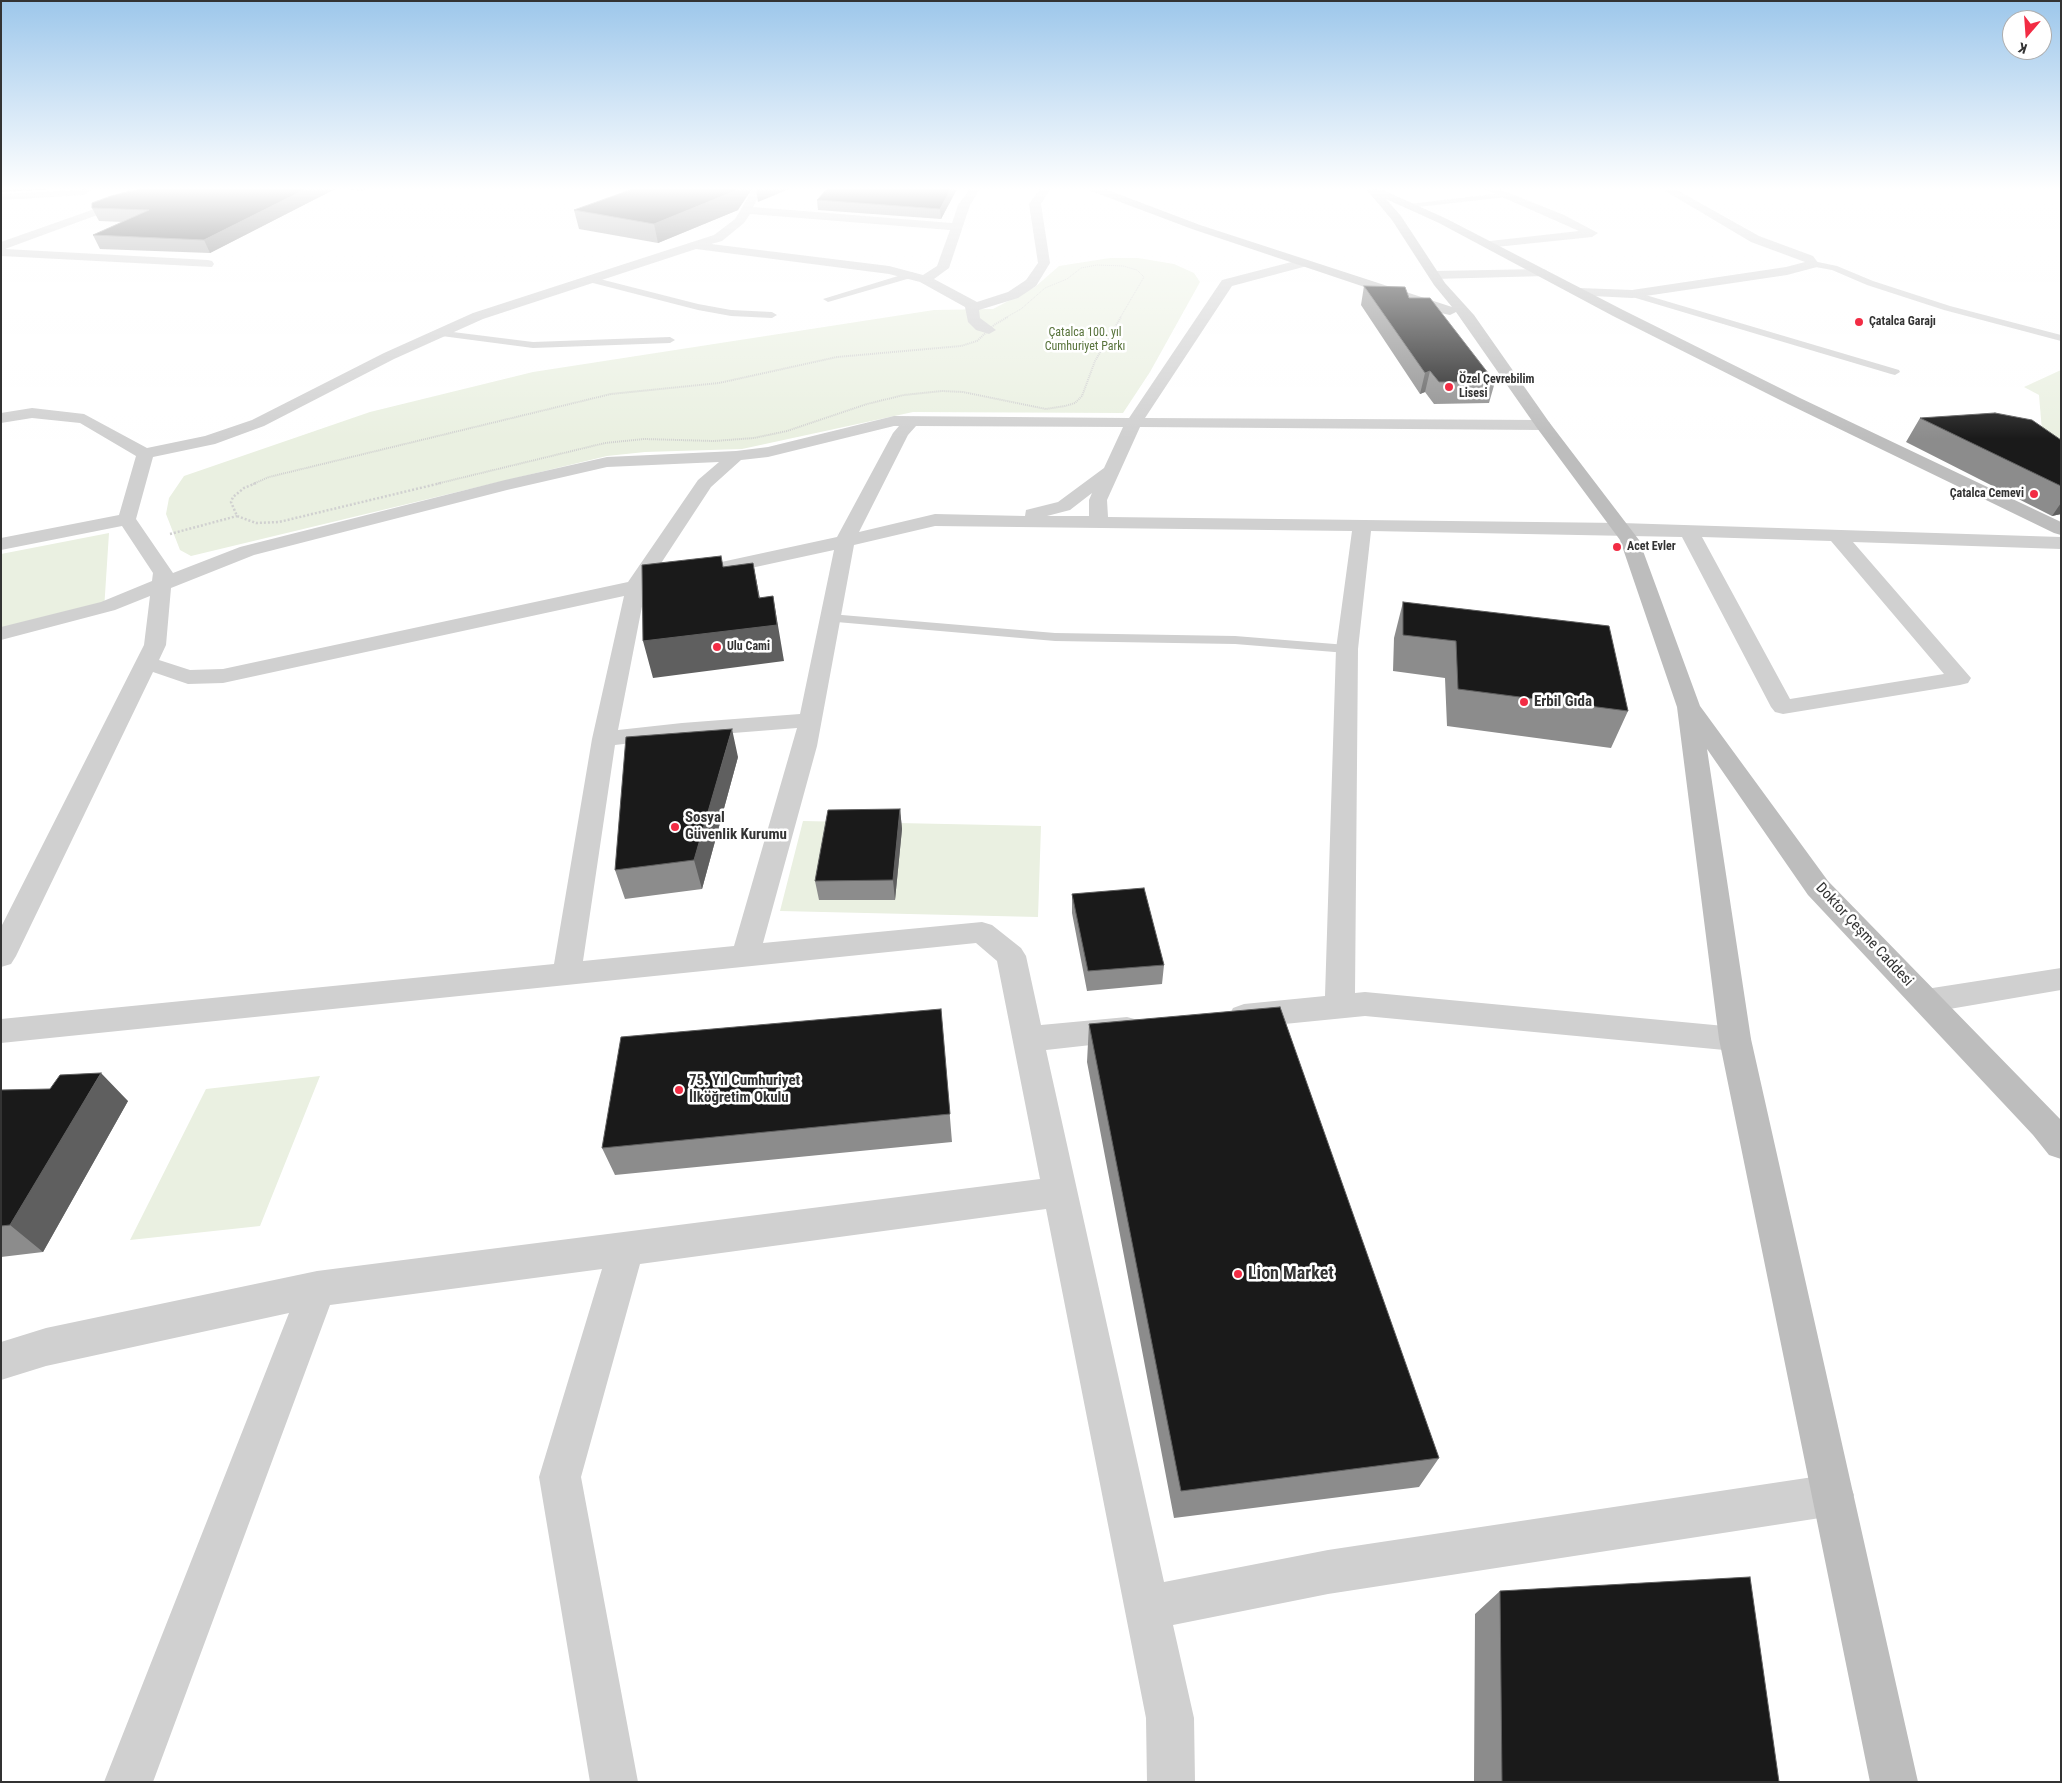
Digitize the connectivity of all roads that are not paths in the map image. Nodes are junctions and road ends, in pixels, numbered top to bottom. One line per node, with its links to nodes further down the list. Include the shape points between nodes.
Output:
1 (616, 272): 13 (street)
2 (899, 272): 11 (street)
3 (935, 272): 12 (street)
4 (1038, 272): 19 (street, via 1031,283 1013,295)
5 (1270, 272): 29 (street, via 1227,283)
6 (1331, 272): 15 (street)
7 (1432, 272): 14 (street)
8 (1779, 272): 17 (street)
9 (1843, 272): 24 (lane, via 1947,308)
10 (1542, 273): 14 (street); 16 (street)
11 (911, 275): 12 (street); 18 (lane)
12 (925, 278): 19 (street)
13 (592, 280): 20 (lane, via 698,308); 23 (street, via 478,316)
14 (1437, 280): 15 (street, via 1424,289 1403,289); 21 (street)
15 (1361, 281): 21 (street)
16 (1579, 292): 17 (street); 39 (street, via 1794,401)
17 (1632, 294): 26 (lane)
18 (828, 299)
19 (973, 308): 22 (street, via 973,319)
20 (772, 314)
21 (1469, 318): 30 (street)
22 (989, 330)
23 (437, 334): 25 (lane, via 533,345); 31 (street, via 258,423 208,440)
24 (2061, 338)
25 (670, 340)
26 (1895, 372)
27 (1, 418): 31 (street, via 32,413 84,419)
28 (912, 421): 29 (street); 32 (street, via 894,421 768,452); 42 (street, via 902,433)
29 (1134, 422): 30 (street); 33 (street)
30 (1543, 425): 38 (street)
31 (145, 454): 34 (street)
32 (736, 456): 45 (street, via 607,462 514,482 247,551); 46 (street, via 704,484)
33 (1113, 468): 35 (street, via 1064,506); 36 (street, via 1098,500)
34 (127, 519): 44 (street); 45 (street, via 163,573)
35 (1006, 521): 36 (street); 42 (street, via 935,520)
36 (1099, 522): 37 (street)
37 (1362, 525): 38 (street); 49 (street)
38 (1621, 529): 40 (street); 51 (street, via 1629,540)
39 (2061, 529)
40 (1689, 531): 41 (street); 41 (street, via 1783,707 1960,678)
41 (1838, 536): 43 (street)
42 (845, 541): 46 (street); 47 (street)
43 (2061, 543)
44 (1, 544)
45 (162, 586): 48 (street, via 108,606); 50 (street, via 155,645)
46 (636, 586): 50 (street, via 223,676 188,676); 53 (street)
47 (830, 618): 49 (lane, via 1055,636 1235,640); 52 (street)
48 (1, 634)
49 (1347, 649): 59 (street)
50 (146, 663): 55 (street)
51 (1689, 707): 58 (street, Doktor Çeşme Caddesi, via 1818,888); 64 (street)
52 (810, 720): 53 (street); 54 (street)
53 (604, 739): 56 (street)
54 (746, 954): 56 (street); 63 (street, via 982,932 1010,956)
55 (1, 956)
56 (567, 973): 62 (street)
57 (2061, 979): 58 (street)
58 (1926, 1000): 65 (street, Doktor Çeşme Caddesi)
59 (1340, 1007): 60 (street); 64 (street, via 1365,1004)
60 (1213, 1020)
61 (1155, 1026): 63 (street)
62 (1, 1031)
63 (1028, 1039): 66 (street)
64 (1735, 1039): 70 (street)
65 (2061, 1145)
66 (1060, 1192): 67 (street); 71 (street)
67 (626, 1249): 68 (street); 73 (street, via 560,1478)
68 (317, 1289): 69 (street, via 46,1348); 72 (street)
69 (1, 1361)
70 (1833, 1495): 71 (street, via 1328,1572); 75 (street)
71 (1147, 1608): 74 (street, via 1170,1718)
72 (128, 1782)
73 (614, 1782)
74 (1172, 1782)
75 (1894, 1782)

